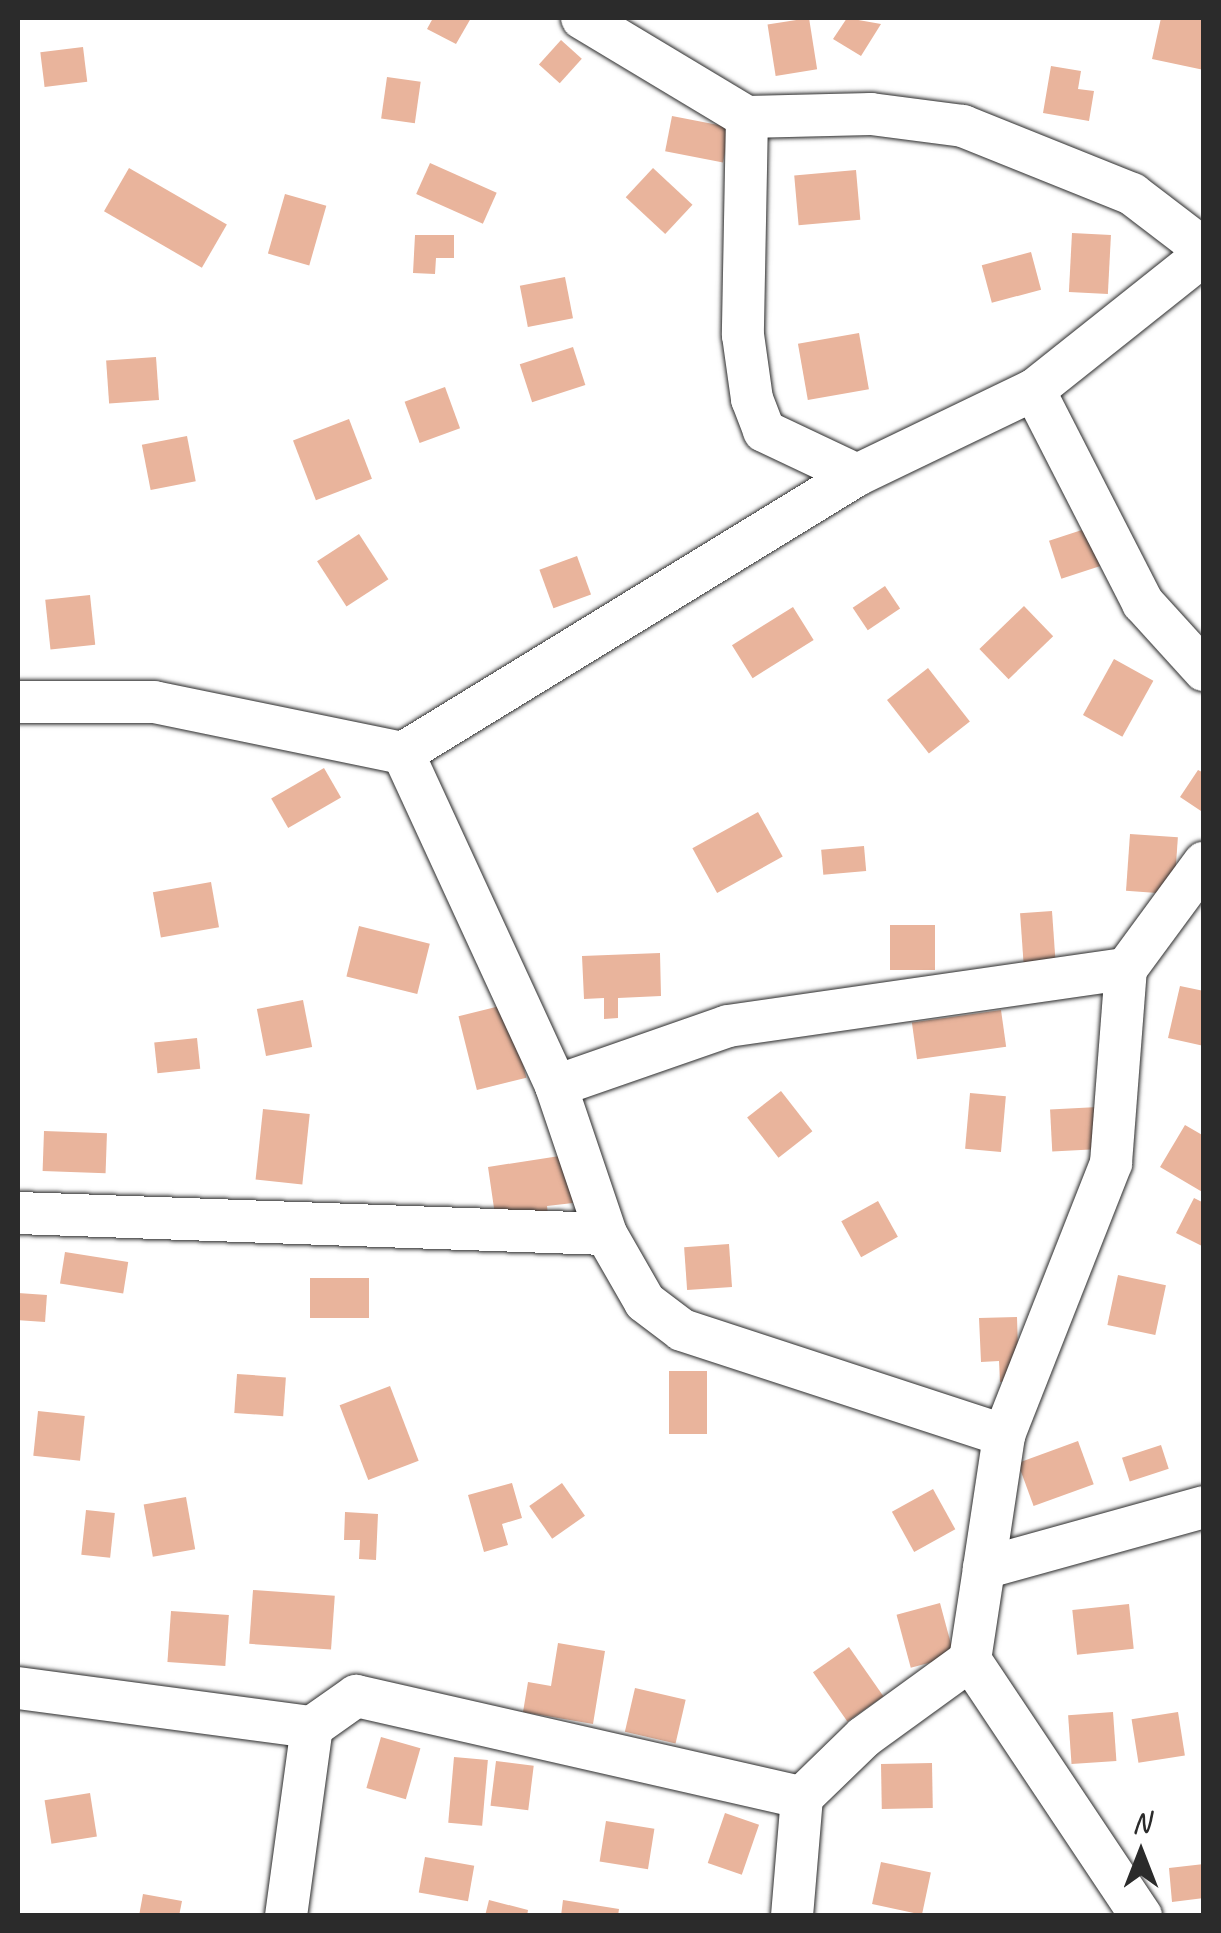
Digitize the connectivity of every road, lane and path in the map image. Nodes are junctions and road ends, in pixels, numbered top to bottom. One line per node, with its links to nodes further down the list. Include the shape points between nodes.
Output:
1 (582, 18): 2 (street)
2 (747, 118): 3 (street, via 871,114 963,126 1132,194); 5 (street, via 742,334 752,399 778,441)
3 (1204, 252): 4 (street)
4 (1034, 390): 5 (street); 6 (street, via 1142,603)
5 (857, 476): 8 (street)
6 (1204, 670)
7 (18, 702): 8 (street, via 154,702)
8 (403, 753): 11 (street)
9 (1204, 863): 10 (street)
10 (1126, 969): 11 (street, via 728,1026); 14 (street, via 1111,1163)
11 (556, 1086): 13 (street)
12 (18, 1214): 13 (street)
13 (606, 1234): 14 (street, via 644,1302 682,1330)
14 (1004, 1435): 16 (street)
15 (1204, 1507): 16 (street)
16 (984, 1568): 17 (street)
17 (970, 1660): 20 (street, via 864,1737); 23 (street)
18 (18, 1688): 19 (street)
19 (312, 1728): 20 (street, via 356,1696 396,1700); 21 (street)
20 (802, 1797): 22 (street)
21 (286, 1916)
22 (792, 1916)
23 (1140, 1916)

